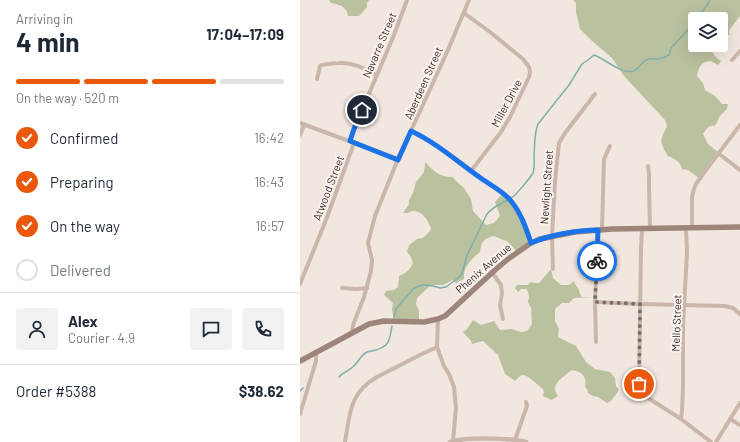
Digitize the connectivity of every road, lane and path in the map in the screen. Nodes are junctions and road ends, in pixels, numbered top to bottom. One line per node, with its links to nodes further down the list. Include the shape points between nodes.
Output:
1 (408, 0): 6 (street, Navarre Street)
2 (469, 0): 3 (street, Aberdeen Street)
3 (464, 13): 11 (street, Aberdeen Street); 19 (street, Miller Drive, via 518,55 527,64 530,72 510,117)
4 (740, 51): 5 (street)
5 (732, 60)
6 (376, 75): 7 (street, via 359,66 339,63 320,66); 13 (street, Navarre Street, via 354,129)
7 (317, 79)
8 (595, 94): 25 (street, Newlight Street, via 559,143)
9 (302, 124): 12 (street); 13 (street)
10 (740, 125): 15 (street, Mello Street)
11 (411, 131): 16 (street, Aberdeen Street); 19 (street, via 431,141)
12 (300, 135)
13 (352, 142): 16 (street); 29 (street, Atwood Street, via 326,220)
14 (610, 146): 24 (street, via 604,159 604,202)
15 (718, 153): 18 (street); 20 (street, Mello Street, via 694,189)
16 (398, 160): 31 (street, Aberdeen Street, via 369,235 372,260)
17 (648, 166): 22 (street)
18 (740, 170)
19 (471, 171): 26 (street, via 511,200 519,212)
20 (689, 227): 21 (main road, Phenix Avenue); 22 (main road, Phenix Avenue); 34 (street, Mello Street)
21 (740, 227)
22 (650, 228): 23 (main road, Phenix Avenue)
23 (642, 229): 24 (main road, Phenix Avenue); 33 (street)
24 (600, 230): 25 (main road, Phenix Avenue); 32 (street)
25 (552, 236): 26 (main road, Phenix Avenue); 27 (street, Newlight Street)
26 (531, 243): 28 (main road, Phenix Avenue)
27 (553, 269)
28 (492, 272): 36 (main road, Phenix Avenue, via 445,316); 37 (street, via 501,284 500,305)
29 (300, 284)
30 (342, 288): 31 (street)
31 (367, 288): 38 (street, Aberdeen Street)
32 (595, 302): 33 (street); 39 (street)
33 (640, 304): 34 (street); 46 (street, via 639,390)
34 (685, 305): 35 (street, via 730,307); 46 (street, Mello Street)
35 (740, 314)
36 (438, 319): 38 (main road, Phenix Avenue, via 424,322 378,322); 40 (street)
37 (503, 319)
38 (352, 332): 41 (main road, Phenix Avenue)
39 (596, 342)
40 (437, 347): 50 (street, via 376,376 364,386 353,401); 51 (street, via 454,387 456,408)
41 (316, 352): 42 (main road, Phenix Avenue); 45 (street)
42 (300, 361)
43 (526, 402): 49 (street, via 527,406)
44 (740, 403): 47 (street)
45 (300, 414)
46 (681, 419): 53 (street)
47 (730, 419): 48 (street); 54 (street)
48 (740, 425)
49 (515, 440): 51 (street); 52 (street)
50 (345, 442)
51 (451, 442)
52 (526, 442)
53 (711, 442)
54 (716, 442)

